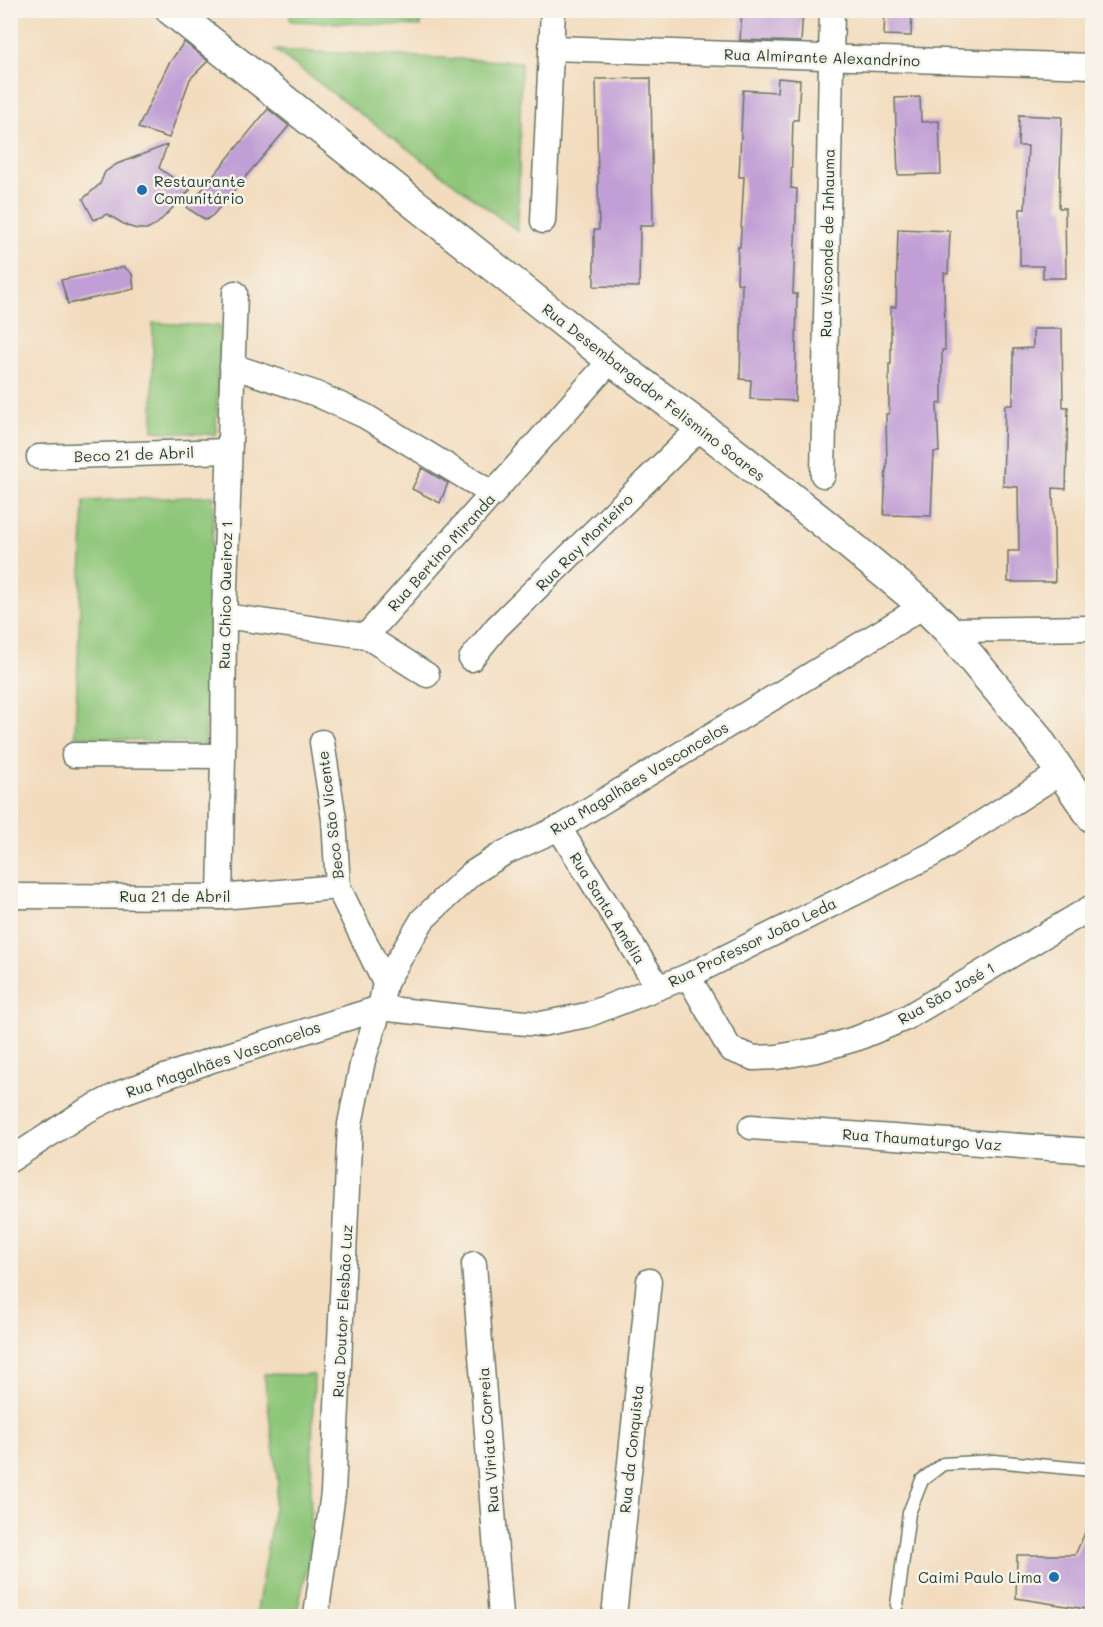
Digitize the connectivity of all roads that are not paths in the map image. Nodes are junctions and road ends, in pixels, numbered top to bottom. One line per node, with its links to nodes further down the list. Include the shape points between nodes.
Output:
1 (171, 10): 9 (street, Rua Desembargador Felismino Soares)
2 (553, 10): 4 (street)
3 (832, 10): 5 (street, Rua Visconde de Inhauma)
4 (552, 48): 5 (street, Rua Almirante Alexandrino); 7 (street)
5 (830, 58): 6 (street, Rua Almirante Alexandrino); 14 (street, Rua Visconde de Inhauma)
6 (1092, 66)
7 (543, 221)
8 (235, 293): 10 (street, Rua Chico Queiroz 1)
9 (611, 360): 11 (street, Rua Desembargador Felismino Soares); 15 (street, Rua Bertino Miranda)
10 (232, 366): 12 (street, Rua Chico Queiroz 1); 15 (street, via 314,393 365,416)
11 (701, 427): 16 (street, Rua Desembargador Felismino Soares); 21 (street, Rua Ray Monteiro, via 497,627)
12 (228, 451): 13 (street, Beco 21 de Abril); 17 (street, Rua Chico Queiroz 1)
13 (39, 457)
14 (823, 475)
15 (493, 494): 20 (street, Rua Bertino Miranda)
16 (924, 606): 19 (street, Rua Desembargador Felismino Soares); 28 (street, Rua Magalhães Vasconcelos)
17 (224, 616): 20 (street); 25 (street, Rua Chico Queiroz 1)
18 (1092, 628): 19 (street)
19 (948, 630): 26 (street, Rua Desembargador Felismino Soares)
20 (366, 636): 22 (street)
21 (471, 659)
22 (427, 675)
23 (322, 742): 29 (street, Beco São Vicente, via 334,819)
24 (74, 755): 25 (street)
25 (223, 756): 31 (street, Rua Chico Queiroz 1)
26 (1061, 772): 27 (street, Rua Desembargador Felismino Soares); 33 (street, Rua Professor João Leda, via 933,854)
27 (1092, 818)
28 (559, 828): 34 (street, Rua Magalhães Vasconcelos, via 504,853 471,874 423,919); 35 (street, Rua Santa Amélia)
29 (338, 887): 31 (street, Rua 21 de Abril); 34 (street)
30 (10, 896): 31 (street, Rua 21 de Abril)
31 (220, 897)
32 (1092, 907): 33 (street, Rua São José 1, via 906,1018 858,1038 777,1057 754,1058 730,1049)
33 (688, 976): 35 (street, Rua Professor João Leda)
34 (385, 982): 36 (street, Rua Doutor Elesbão Luz)
35 (658, 987): 36 (street, Rua Professor João Leda, via 587,1015 541,1024)
36 (380, 1008): 39 (street, Rua Magalhães Vasconcelos, via 123,1092); 44 (street, Rua Doutor Elesbão Luz, via 363,1060 350,1124 333,1493)
37 (751, 1127): 38 (street, Rua Thaumaturgo Vaz)
38 (1092, 1151)
39 (10, 1160)
40 (474, 1264): 45 (street, Rua Viriato Correia)
41 (649, 1281): 46 (street, Rua da Conquista)
42 (1092, 1470): 43 (lane, via 994,1461 943,1464 922,1480 909,1513)
43 (897, 1605)
44 (316, 1617)
45 (501, 1617)
46 (614, 1617)

